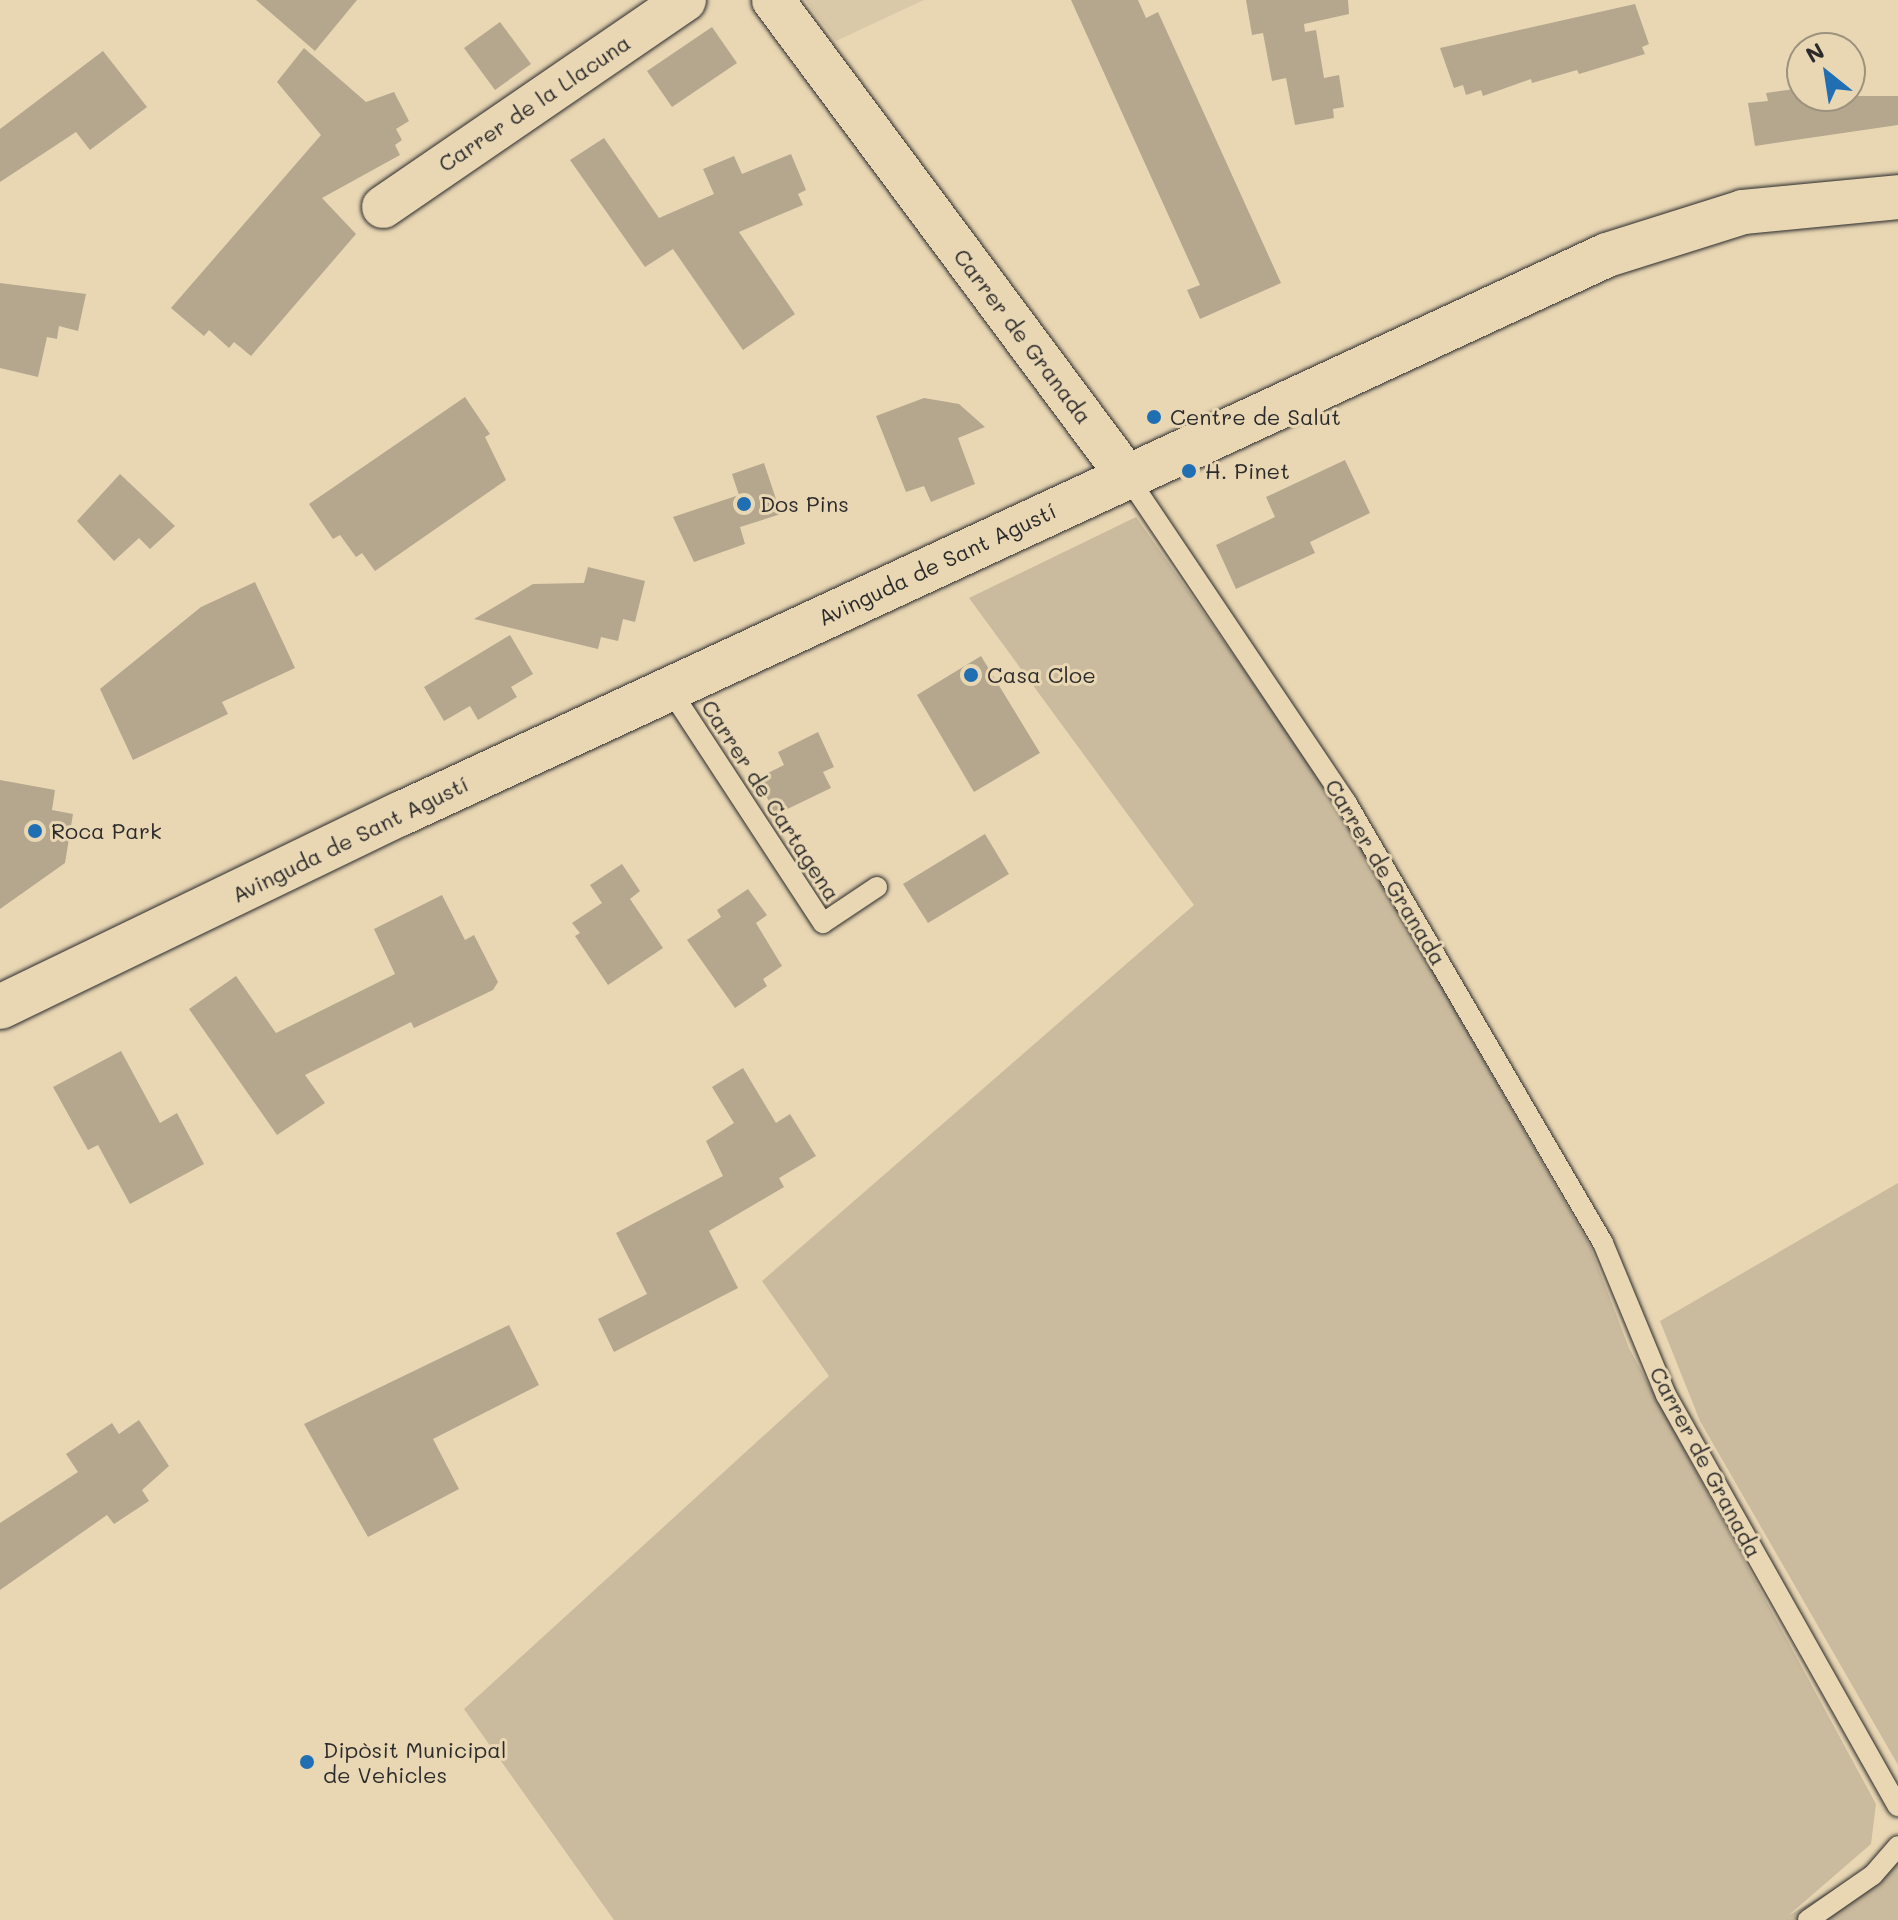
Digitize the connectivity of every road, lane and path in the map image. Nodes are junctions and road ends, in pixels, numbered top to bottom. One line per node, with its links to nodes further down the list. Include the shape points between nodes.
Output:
1 (685, 0): 4 (street, Carrer de la Llacuna)
2 (773, 0): 5 (street, Carrer de Granada)
3 (1898, 197): 5 (street, Avinguda de Sant Agustí, via 1743,212 1607,255)
4 (383, 207)
5 (1127, 476): 6 (street, Avinguda de Sant Agustí); 9 (lane, Carrer de Granada, via 1346,802 1603,1243 1666,1395)
6 (669, 688): 7 (lane, Carrer de Cartagena, via 823,923); 8 (street, Avinguda de Sant Agustí)
7 (877, 887)
8 (0, 1007)
9 (1898, 1806)
10 (1898, 1846): 11 (lane, via 1873,1875)
11 (1808, 1920)

